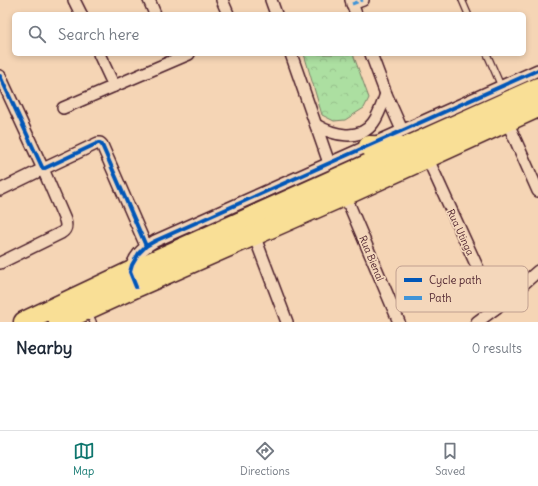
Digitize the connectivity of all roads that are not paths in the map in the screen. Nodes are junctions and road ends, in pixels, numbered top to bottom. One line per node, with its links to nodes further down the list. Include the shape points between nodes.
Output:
1 (74, 0): 6 (street)
2 (149, 0): 7 (street)
3 (222, 0): 8 (street)
4 (271, 0): 9 (street)
5 (462, 0): 10 (lane)
6 (80, 12)
7 (154, 12)
8 (227, 12)
9 (275, 12)
10 (467, 12)
11 (100, 56): 18 (street)
12 (292, 56): 25 (street)
13 (372, 56): 21 (street)
14 (488, 56): 19 (lane)
15 (174, 57): 18 (street)
16 (538, 70): 19 (street)
17 (0, 76): 30 (street)
18 (114, 86): 23 (street)
19 (501, 86): 26 (street)
20 (538, 88): 26 (highway)
21 (386, 94): 25 (street, via 373,123 361,132 339,135); 26 (street)
22 (538, 107): 24 (highway)
23 (63, 108)
24 (507, 121): 28 (highway); 32 (street)
25 (316, 125): 29 (street)
26 (404, 139): 27 (highway); 39 (highway)
27 (369, 146): 29 (street)
28 (427, 157): 33 (highway); 37 (street, Rua Utinga)
29 (329, 163): 35 (street)
30 (43, 169): 31 (street); 35 (street, via 98,143 101,144); 36 (street, via 67,227 61,234)
31 (0, 190)
32 (538, 191)
33 (345, 195): 34 (highway); 47 (street, Rua Bienal)
34 (254, 236): 39 (highway); 46 (street)
35 (146, 246): 39 (street, via 135,258)
36 (0, 263)
37 (477, 266)
38 (538, 271): 40 (street)
39 (132, 280): 42 (highway); 44 (highway)
40 (528, 280)
41 (492, 312): 43 (street)
42 (90, 316): 45 (highway)
43 (483, 320)
44 (24, 322)
45 (60, 322)
46 (287, 322)
47 (399, 322)

